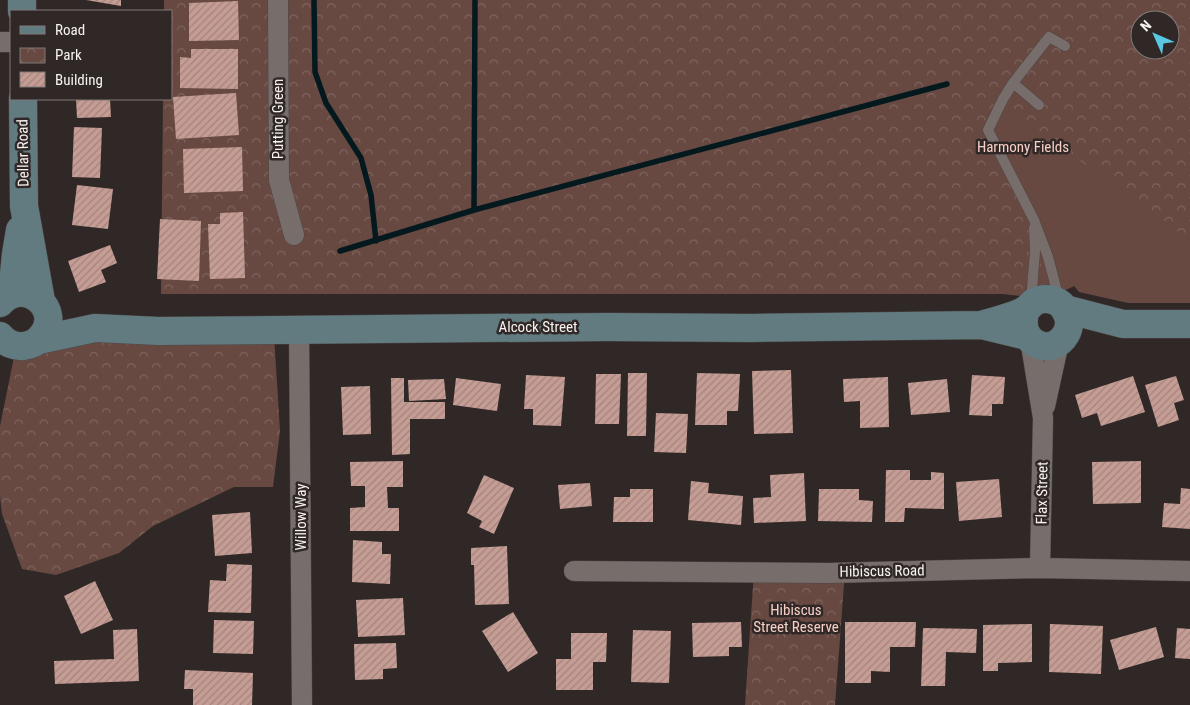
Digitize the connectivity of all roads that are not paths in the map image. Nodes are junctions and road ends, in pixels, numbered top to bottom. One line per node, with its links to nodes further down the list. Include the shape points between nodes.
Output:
1 (278, 0): 8 (street, Putting Green, via 279,180)
2 (1065, 46): 3 (lane, via 1049,37)
3 (1013, 83): 5 (lane); 7 (lane, via 988,130)
4 (23, 100): 6 (main road, Dellar Road)
5 (1039, 106)
6 (24, 206): 9 (main road, Dellar Road); 10 (main road, Dellar Road)
7 (1034, 220): 11 (lane); 12 (lane, via 1035,252)
8 (294, 235)
9 (6, 299): 10 (main road, Alcock Street, via 20,292 27,293)
10 (44, 305): 15 (main road, Alcock Street); 19 (main road, via 48,326)
11 (1062, 306): 12 (main road, Alcock Street, via 1046,299 1038,300); 13 (main road, Alcock Street); 18 (main road, via 1069,317 1069,327)
12 (1028, 322): 16 (main road, Alcock Street, via 750,328); 18 (main road, Alcock Street, via 1035,344 1050,345); 20 (street, Flax Street)
13 (1123, 324): 14 (main road, Alcock Street); 18 (main road, Alcock Street)
14 (1190, 324)
15 (95, 328): 16 (main road, Alcock Street, via 158,331); 19 (main road, Alcock Street)
16 (299, 328): 24 (street, Willow Way)
17 (1, 338): 19 (main road, Alcock Street, via 17,346)
18 (1062, 339): 20 (street, Flax Street)
19 (39, 340)
20 (1043, 418): 21 (street, Flax Street)
21 (1040, 568): 22 (street, Hibiscus Road, via 829,573); 23 (street, Hibiscus Road)
22 (574, 571)
23 (1190, 571)
24 (302, 705)

